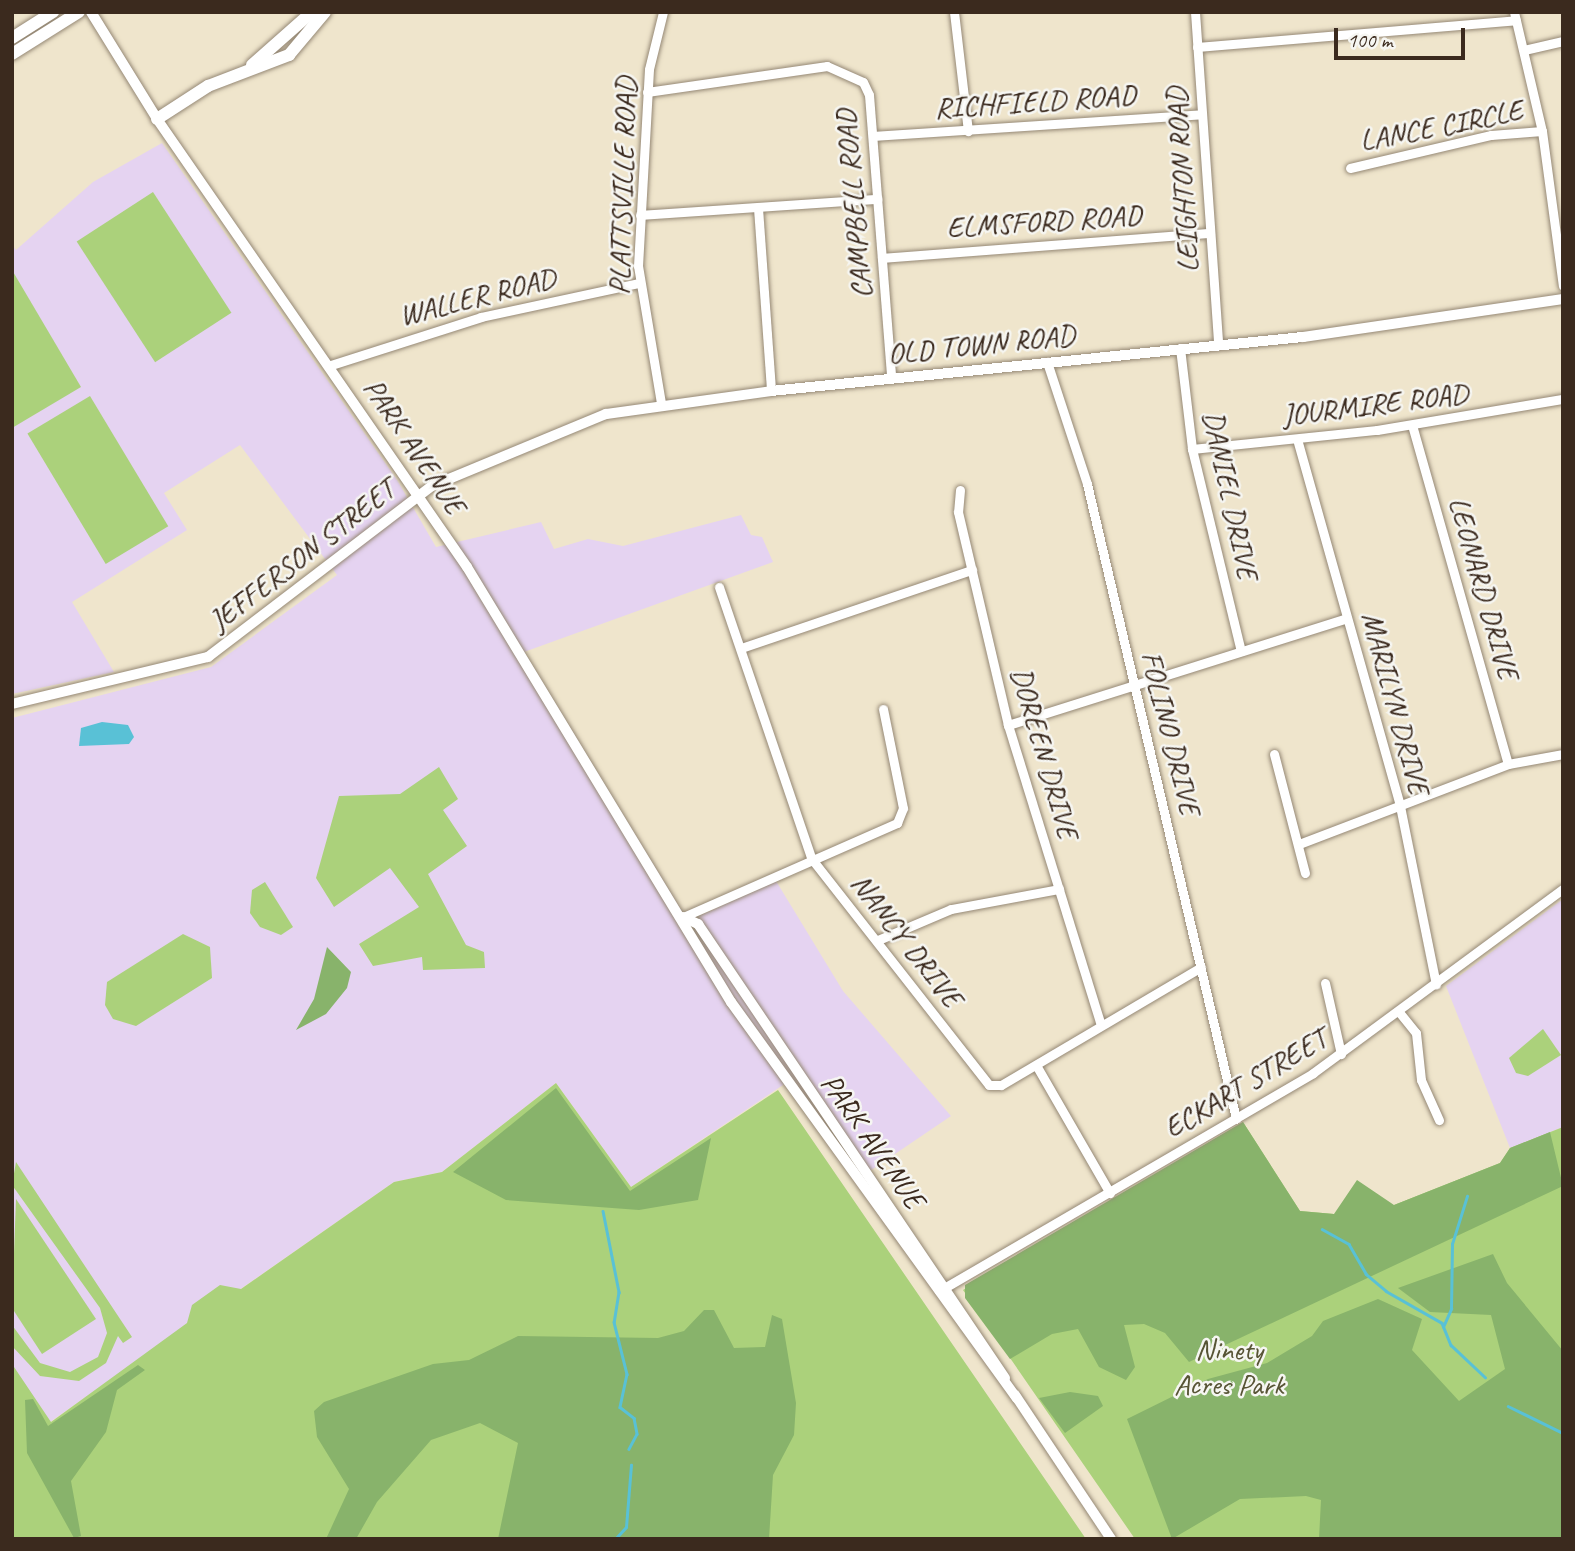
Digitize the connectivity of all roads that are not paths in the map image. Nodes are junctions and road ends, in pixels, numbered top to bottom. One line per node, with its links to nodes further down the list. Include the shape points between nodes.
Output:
1 (53, 12): 10 (highway)
2 (79, 12): 14 (highway)
3 (312, 12): 15 (highway, via 293,35)
4 (325, 12): 15 (highway, via 289,55)
5 (663, 12): 16 (street, PLATTSVILLE ROAD)
6 (954, 12): 19 (street)
7 (1195, 12): 12 (street, LEIGHTON ROAD)
8 (92, 13): 18 (main road, PARK AVENUE)
9 (1515, 16): 12 (street); 13 (street)
10 (12, 38)
11 (1563, 41): 13 (street)
12 (1197, 47): 17 (street, LEIGHTON ROAD)
13 (1524, 50): 20 (street)
14 (12, 54)
15 (242, 72): 18 (highway)
16 (647, 92): 21 (street, CAMPBELL ROAD, via 836,66 866,88); 25 (street, PLATTSVILLE ROAD)
17 (1201, 114): 19 (street, RICHFIELD ROAD); 26 (street, LEIGHTON ROAD)
18 (158, 119): 34 (main road, PARK AVENUE)
19 (968, 131): 21 (street, RICHFIELD ROAD)
20 (1542, 131): 22 (street, LANCE CIRCLE, via 1491,135); 29 (street)
21 (873, 136): 23 (street, CAMPBELL ROAD)
22 (1350, 168)
23 (877, 199): 24 (street); 27 (street, CAMPBELL ROAD)
24 (758, 208): 25 (street); 36 (street)
25 (640, 215): 28 (street, PLATTSVILLE ROAD)
26 (1210, 233): 27 (street, ELMSFORD ROAD); 31 (street, LEIGHTON ROAD)
27 (882, 258): 35 (street, CAMPBELL ROAD)
28 (638, 284): 34 (street, WALLER ROAD, via 481,317); 38 (street, PLATTSVILLE ROAD)
29 (1563, 286)
30 (1563, 299): 31 (main road, OLD TOWN ROAD)
31 (1218, 345): 32 (main road, OLD TOWN ROAD)
32 (1180, 348): 33 (main road, OLD TOWN ROAD); 41 (street, DANIEL DRIVE)
33 (1047, 362): 35 (main road, OLD TOWN ROAD); 49 (street, FOLINO DRIVE, via 1087,484)
34 (331, 365): 43 (main road, PARK AVENUE)
35 (891, 377): 36 (main road, OLD TOWN ROAD)
36 (771, 390): 38 (main road, OLD TOWN ROAD)
37 (1563, 399): 39 (street, JOURMIRE ROAD)
38 (661, 403): 43 (main road, OLD TOWN ROAD, via 571,425)
39 (1412, 425): 40 (street, JOURMIRE ROAD); 55 (street, LEONARD DRIVE)
40 (1297, 439): 41 (street, JOURMIRE ROAD); 46 (street, MARILYN DRIVE)
41 (1192, 449): 48 (street, DANIEL DRIVE)
42 (960, 490): 44 (street, DOREEN DRIVE, via 958,512)
43 (420, 495): 50 (main road, JEFFERSON STREET, via 208,657); 62 (main road, PARK AVENUE)
44 (972, 570): 47 (street); 52 (street, DOREEN DRIVE)
45 (719, 587): 47 (street, NANCY DRIVE)
46 (1347, 618): 48 (street); 56 (street, MARILYN DRIVE)
47 (741, 648): 58 (street, NANCY DRIVE)
48 (1241, 652): 49 (street)
49 (1134, 685): 52 (street); 64 (street, FOLINO DRIVE)
50 (12, 704)
51 (883, 709): 58 (street, via 903,814 891,826)
52 (1008, 725): 61 (street, DOREEN DRIVE)
53 (1274, 754): 57 (street)
54 (1563, 754): 55 (street)
55 (1508, 764): 56 (street)
56 (1400, 806): 57 (street); 66 (street, MARILYN DRIVE)
57 (1299, 844): 59 (street)
58 (811, 859): 62 (street); 63 (street, NANCY DRIVE)
59 (1304, 873)
60 (1563, 888): 66 (street, ECKART STREET)
61 (1059, 889): 63 (street, via 951,909); 68 (street, DOREEN DRIVE)
62 (683, 917): 71 (main road, PARK AVENUE, via 698,924); 72 (main road, PARK AVENUE, via 685,930)
63 (878, 940): 70 (street, NANCY DRIVE, via 989,1085 1001,1085)
64 (1201, 967): 68 (street, NANCY DRIVE); 73 (street, FOLINO DRIVE)
65 (1325, 983): 69 (street)
66 (1436, 984): 67 (street, ECKART STREET)
67 (1399, 1012): 69 (street, ECKART STREET); 74 (street, via 1416,1033 1420,1080)
68 (1101, 1025): 70 (street, NANCY DRIVE)
69 (1341, 1054): 73 (street, ECKART STREET)
70 (1036, 1065): 75 (street)
71 (802, 1082): 72 (main road); 76 (main road, PARK AVENUE)
72 (793, 1092): 76 (main road, PARK AVENUE)
73 (1236, 1119): 75 (street, ECKART STREET)
74 (1438, 1120)
75 (1110, 1193): 76 (street, ECKART STREET)
76 (941, 1290): 77 (main road, PARK AVENUE)
77 (1111, 1539)

